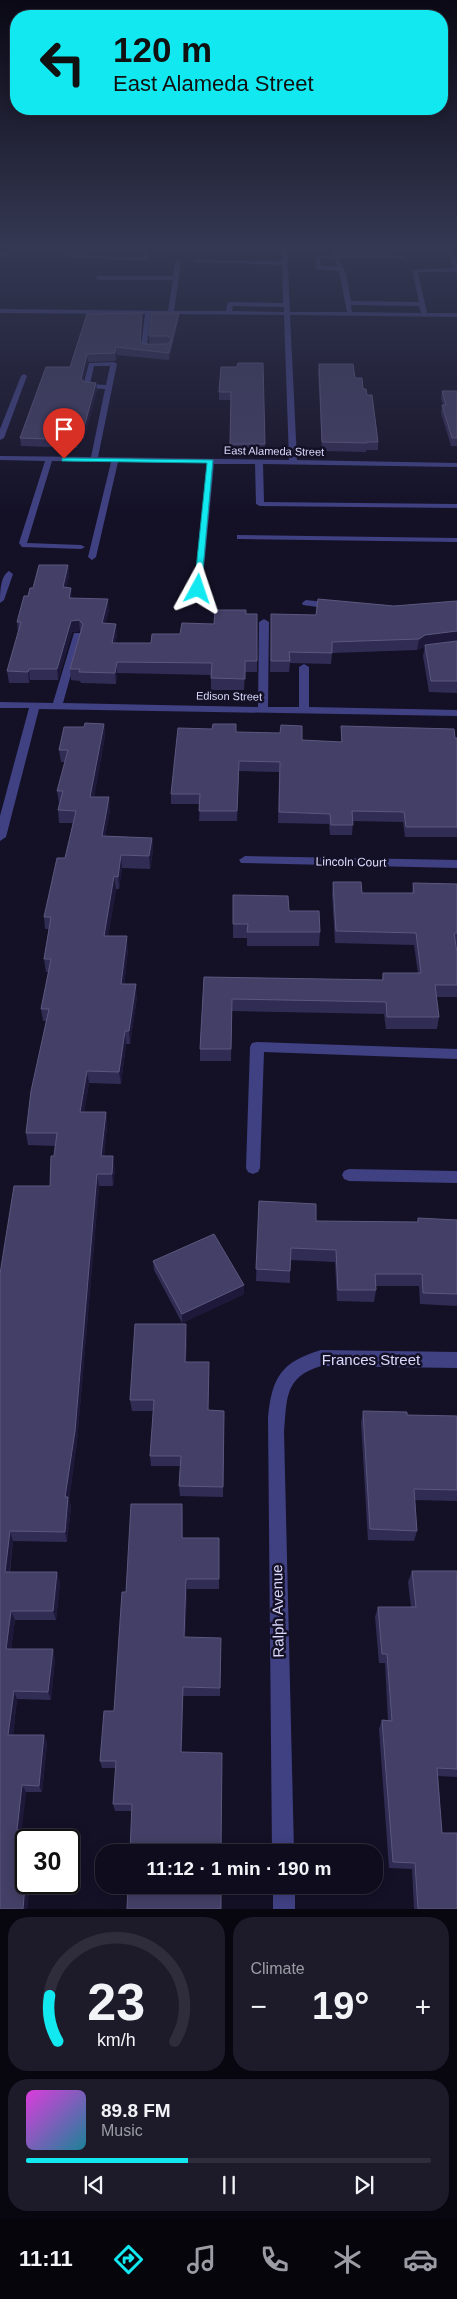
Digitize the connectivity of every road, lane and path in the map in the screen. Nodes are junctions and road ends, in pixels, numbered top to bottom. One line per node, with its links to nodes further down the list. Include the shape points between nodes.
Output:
1 (145, 335): 3 (street, via 144,347)
2 (287, 335): 13 (street)
3 (168, 347)
4 (24, 376): 6 (street)
5 (109, 387): 5 (street, via 114,364 90,364 86,386); 9 (street)
6 (0, 438)
7 (0, 458): 8 (street, East Alameda Street)
8 (49, 459): 9 (street, East Alameda Street); 18 (street, via 23,542 34,547)
9 (94, 460): 10 (street, East Alameda Street)
10 (115, 460): 11 (street, East Alameda Street); 19 (street)
11 (211, 461): 12 (street, East Alameda Street); 21 (street)
12 (259, 462): 13 (street, East Alameda Street); 15 (street, via 260,504)
13 (293, 462): 14 (street, East Alameda Street)
14 (457, 465)
15 (457, 506)
16 (240, 537): 17 (street)
17 (457, 540)
18 (81, 547)
19 (92, 557)
20 (9, 574): 22 (street)
21 (198, 589)
22 (0, 600)
23 (306, 603): 24 (street)
24 (345, 607)
25 (264, 622): 31 (street)
26 (77, 635): 30 (street)
27 (304, 667): 32 (street)
28 (0, 705): 29 (street, Edison Street)
29 (35, 706): 30 (street, Edison Street); 34 (street)
30 (58, 706): 31 (street, Edison Street)
31 (263, 709): 32 (street, Edison Street)
32 (304, 710): 33 (street, Edison Street)
33 (457, 713)
34 (0, 837)
35 (245, 860): 36 (street, Lincoln Court)
36 (457, 864)
37 (457, 1054): 38 (street, via 257,1046)
38 (253, 1168)
39 (349, 1175): 40 (street)
40 (457, 1177)
41 (457, 1360): 42 (street, Frances Street, via 321,1358 304,1362)
42 (290, 1374): 43 (street, Ralph Avenue, via 280,1387 275,1432)
43 (283, 1844)
44 (284, 1894): 45 (street)
45 (284, 1909)

